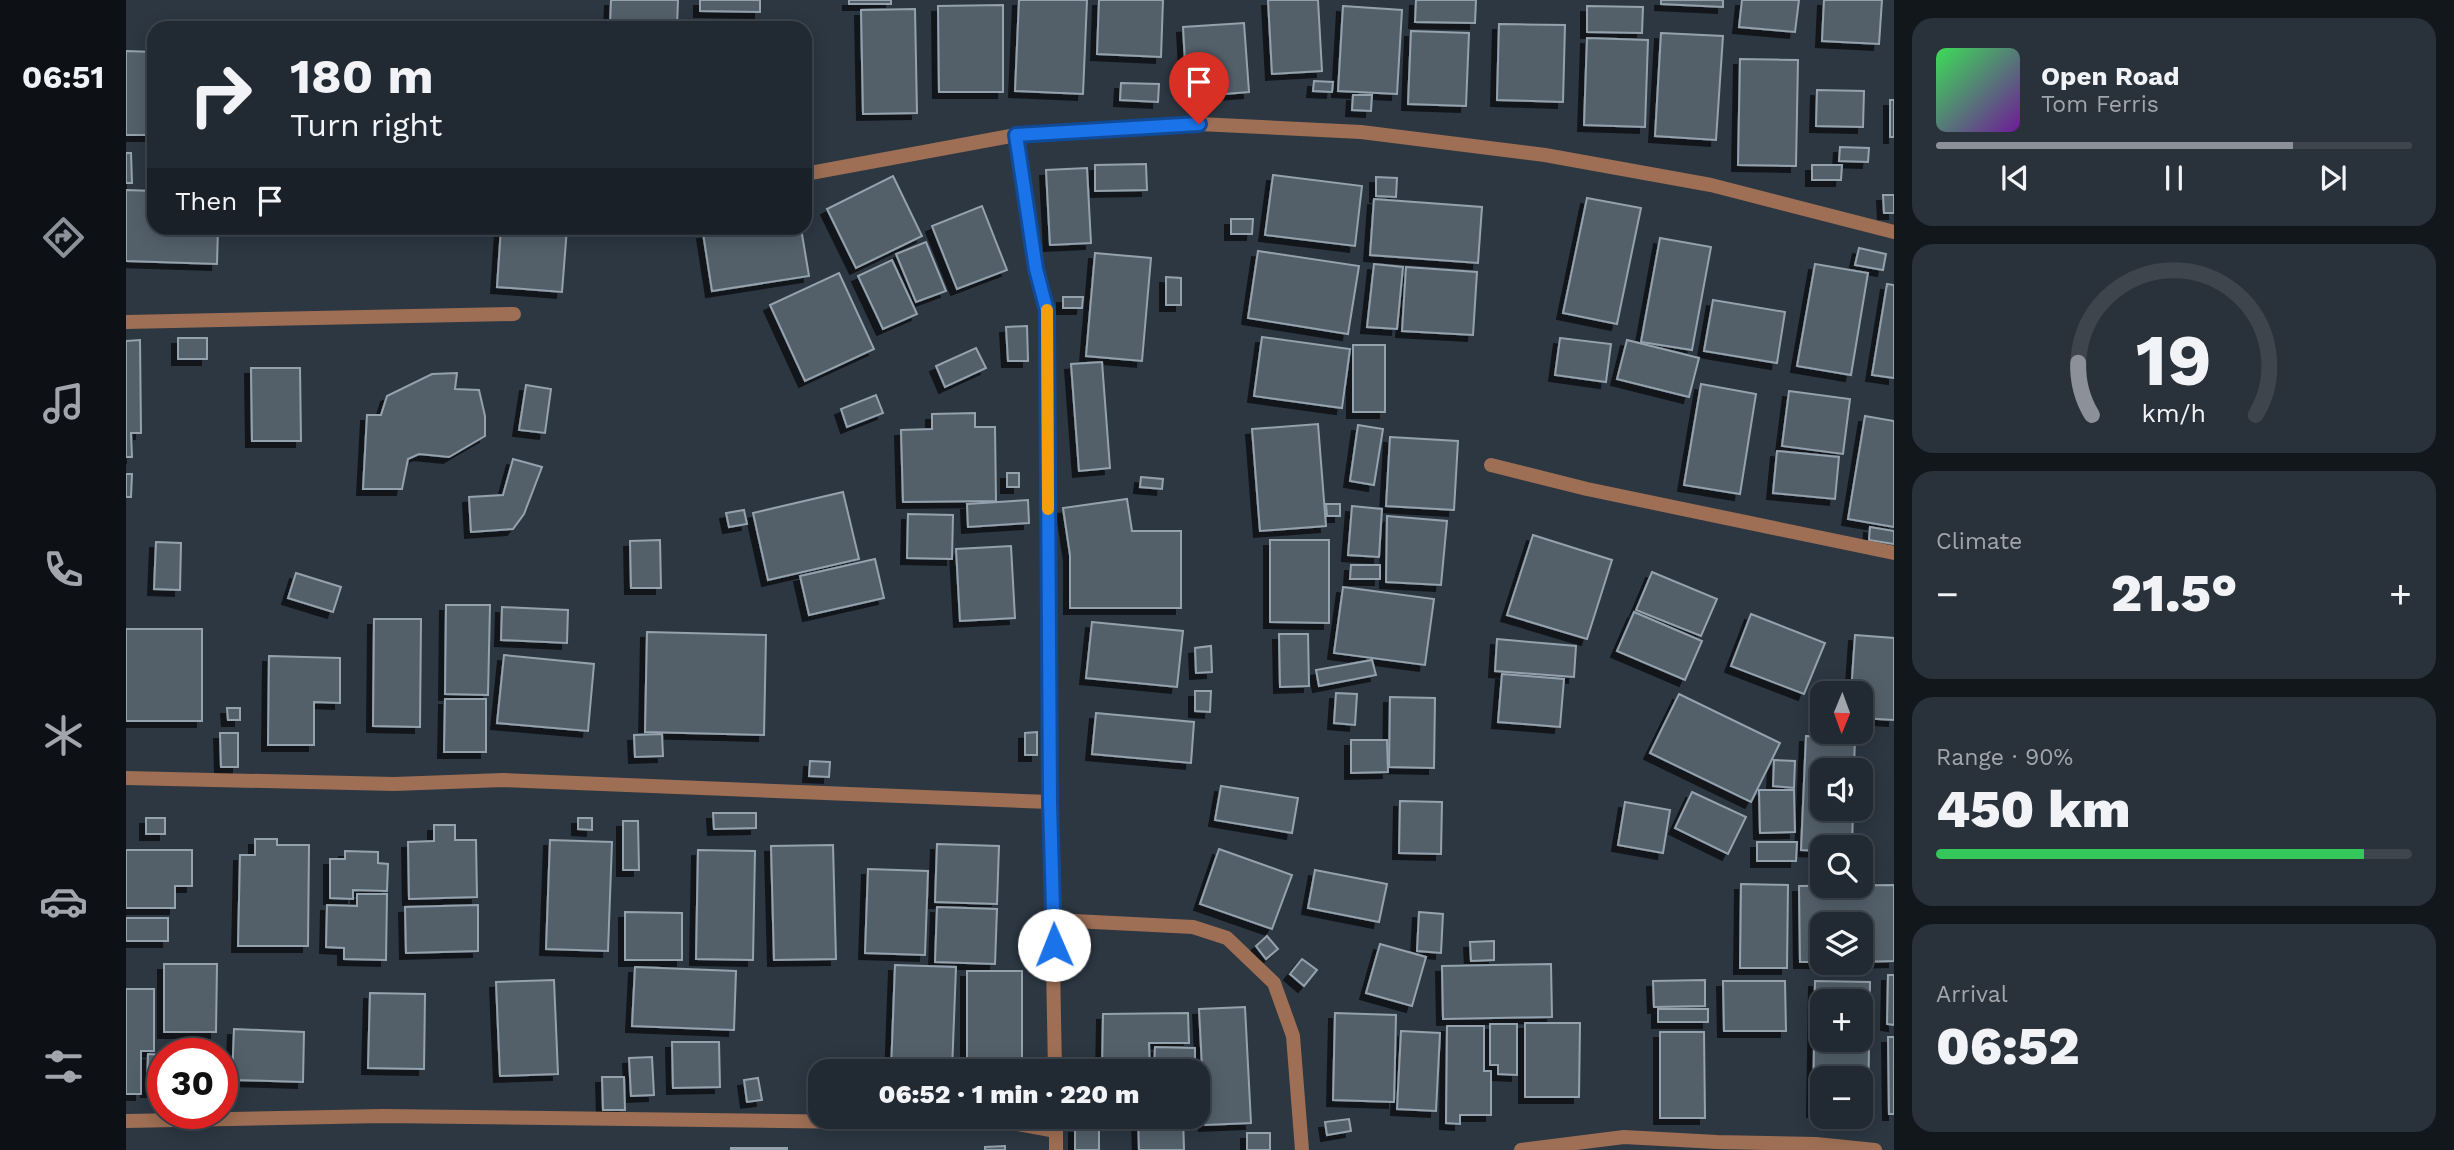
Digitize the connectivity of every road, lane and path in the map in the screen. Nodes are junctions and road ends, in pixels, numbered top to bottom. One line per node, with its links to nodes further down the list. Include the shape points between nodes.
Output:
1 (1016, 135): 2 (street); 3 (street, via 1199,124 1361,132 1545,155 1711,185); 9 (street, via 1036,269 1047,311)
2 (812, 173)
3 (1894, 232)
4 (514, 314): 5 (street)
5 (126, 322)
6 (1491, 465): 7 (street)
7 (1894, 553)
8 (126, 778): 9 (street, via 394,784 503,780)
9 (1050, 802): 10 (street)
10 (1054, 920): 11 (street); 17 (street, via 1193,927 1227,938 1274,983 1293,1036 1302,1150)
11 (1055, 1059)
12 (126, 1121): 13 (street, via 383,1116)
13 (808, 1121)
14 (1056, 1129): 16 (street)
15 (1806, 1147): 18 (street, via 1624,1137); 19 (street)
16 (1056, 1150)
17 (1306, 1150)
18 (1521, 1150)
19 (1875, 1150)

